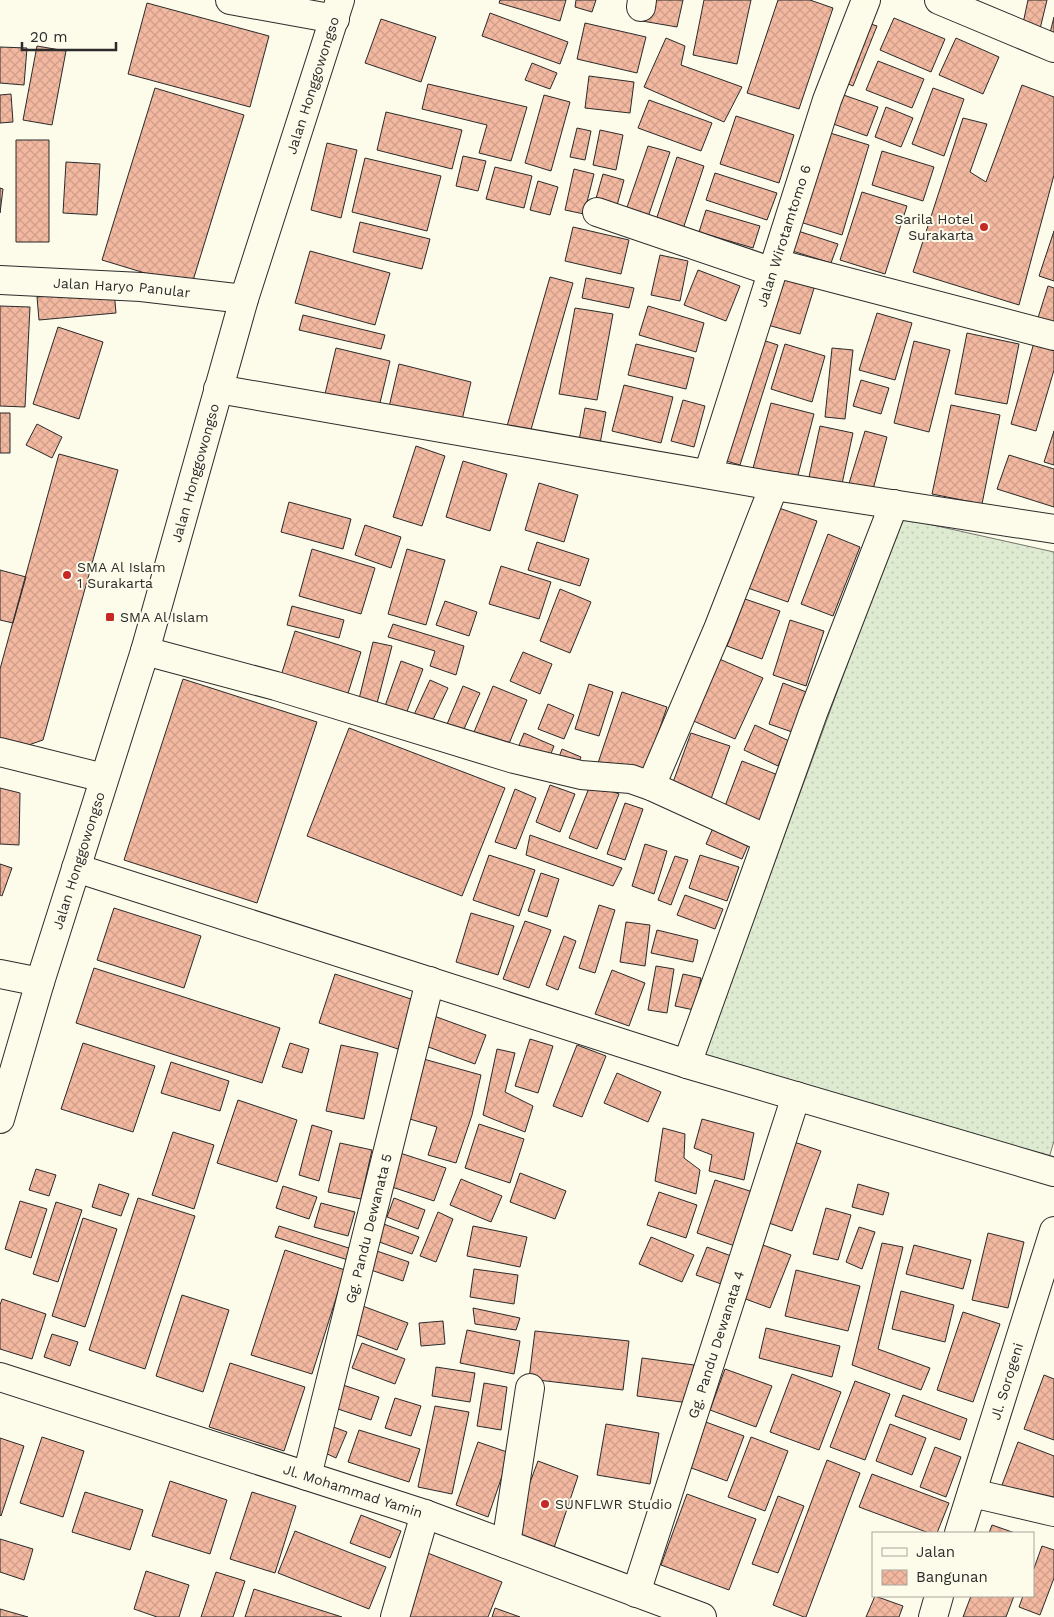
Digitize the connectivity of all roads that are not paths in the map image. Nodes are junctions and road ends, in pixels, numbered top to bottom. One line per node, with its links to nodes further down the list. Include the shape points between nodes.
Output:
1 (230, 0): 4 (street)
2 (866, 0): 7 (street, Jalan Wirotamtomo 6, via 827,100)
3 (939, 0): 5 (street)
4 (337, 9): 9 (street, Jalan Honggowongso)
5 (1054, 48)
6 (597, 212): 7 (street)
7 (774, 268): 10 (street); 12 (street, Jalan Wirotamtomo 6)
8 (0, 280): 9 (street, Jalan Haryo Panular, via 140,287)
9 (244, 299): 11 (street, Jalan Honggowongso)
10 (1054, 336)
11 (218, 390): 12 (street); 16 (street, Jalan Honggowongso)
12 (708, 474): 13 (street)
13 (774, 486): 14 (street); 19 (street)
14 (894, 504): 15 (street); 20 (street)
15 (1054, 529)
16 (145, 652): 18 (street, Jalan Honggowongso); 19 (street, via 276,686 514,759 581,775 631,778)
17 (0, 752): 18 (street)
18 (104, 778): 21 (street, Jalan Honggowongso)
19 (652, 786): 20 (street)
20 (767, 839): 25 (street)
21 (76, 868): 23 (street); 24 (street, Jalan Honggowongso)
22 (0, 974): 24 (street)
23 (430, 981): 25 (street); 32 (street, Gg. Pandu Dewanata 5)
24 (40, 982): 27 (street, Jalan Honggowongso)
25 (687, 1064): 26 (street)
26 (796, 1096): 28 (street); 38 (street, Gg. Pandu Dewanata 4)
27 (0, 1119)
28 (1054, 1172)
29 (1054, 1231): 33 (street, Jl. Sorogeni)
30 (0, 1377): 32 (street, Jl. Mohammad Yamin)
31 (530, 1388): 37 (street)
32 (307, 1476): 35 (street, Jl. Mohammad Yamin)
33 (972, 1493): 34 (street); 36 (street, Jl. Sorogeni)
34 (1054, 1512)
35 (425, 1514): 37 (street, Jl. Mohammad Yamin); 40 (street)
36 (959, 1532)
37 (506, 1544): 38 (street, Jl. Mohammad Yamin)
38 (636, 1593): 41 (street, Jl. Mohammad Yamin)
39 (939, 1597): 42 (street)
40 (395, 1617)
41 (702, 1617)
42 (933, 1617)

